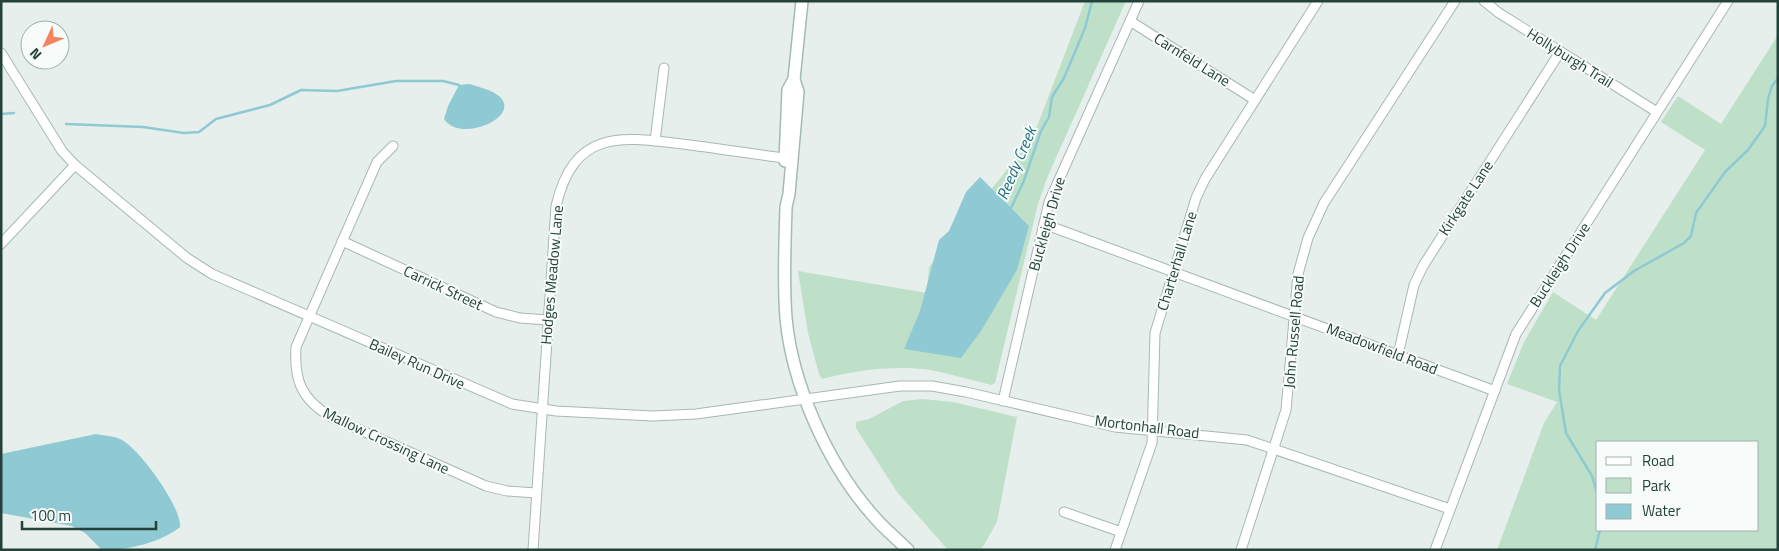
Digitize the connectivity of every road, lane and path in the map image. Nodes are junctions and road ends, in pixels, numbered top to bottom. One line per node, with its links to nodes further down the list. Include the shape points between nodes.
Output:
1 (802, 1): 11 (street)
2 (1139, 1): 7 (street, Buckleigh Drive)
3 (1455, 1): 24 (street, John Russell Road, via 1324,203 1308,238 1298,274)
4 (1484, 1): 8 (street, Hollyburgh Trail)
5 (1728, 1): 13 (street, Buckleigh Drive)
6 (1314, 3): 12 (street, Charterhall Lane)
7 (1130, 21): 12 (street, Carnfeld Lane); 19 (street, Buckleigh Drive, via 1060,172)
8 (1560, 52): 13 (street, Hollyburgh Trail); 26 (street, Kirkgate Lane, via 1423,266 1414,285)
9 (1, 53): 17 (street, Bailey Run Drive, via 51,136)
10 (664, 68): 14 (street)
11 (794, 79): 16 (street, via 788,90); 18 (street, via 798,92)
12 (1255, 100): 22 (street, Charterhall Lane, via 1205,179)
13 (1657, 112): 27 (street, Buckleigh Drive, via 1519,329)
14 (655, 141): 16 (street, Hodges Meadow Lane); 25 (street, Hodges Meadow Lane, via 638,138 613,140 589,150 576,160 562,182 556,206)
15 (393, 146): 20 (street, Mallow Crossing Lane, via 377,162)
16 (785, 158): 18 (street, via 782,192)
17 (75, 165): 21 (street); 23 (street, Bailey Run Drive, via 187,258 212,274)
18 (786, 207): 28 (street, via 786,320)
19 (1044, 224): 22 (street, Meadowfield Road); 29 (street, Buckleigh Drive)
20 (342, 241): 23 (street, Mallow Crossing Lane); 25 (street, Carrick Street, via 496,312)
21 (1, 244)
22 (1174, 274): 24 (street, Meadowfield Road); 31 (street, Charterhall Lane, via 1155,333)
23 (308, 316): 30 (street, Bailey Run Drive, via 495,399); 33 (street, Mallow Crossing Lane, via 296,346 295,370 302,392 317,409 486,486)
24 (1295, 317): 26 (street, Meadowfield Road); 32 (street, John Russell Road, via 1286,410)
25 (548, 320): 30 (street, Hodges Meadow Lane)
26 (1398, 355): 27 (street, Meadowfield Road)
27 (1495, 391): 34 (street, Buckleigh Drive)
28 (806, 400): 29 (street, Mortonhall Road, via 908,386 932,386); 30 (street, Bailey Run Drive, via 696,414); 38 (street, via 827,449 854,493)
29 (1003, 401): 31 (street, Mortonhall Road, via 1115,427)
30 (542, 408): 33 (street, Hodges Meadow Lane)
31 (1153, 431): 32 (street, Mortonhall Road, via 1225,436); 36 (street, Charterhall Lane, via 1152,443)
32 (1274, 449): 34 (street, Mortonhall Road); 40 (street, John Russell Road)
33 (536, 493): 37 (street, Hodges Meadow Lane)
34 (1450, 509): 41 (street, Buckleigh Drive)
35 (1064, 512): 36 (street)
36 (1121, 532): 39 (street, Charterhall Lane)
37 (533, 550)
38 (908, 550)
39 (1115, 550)
40 (1241, 550)
41 (1435, 550)

